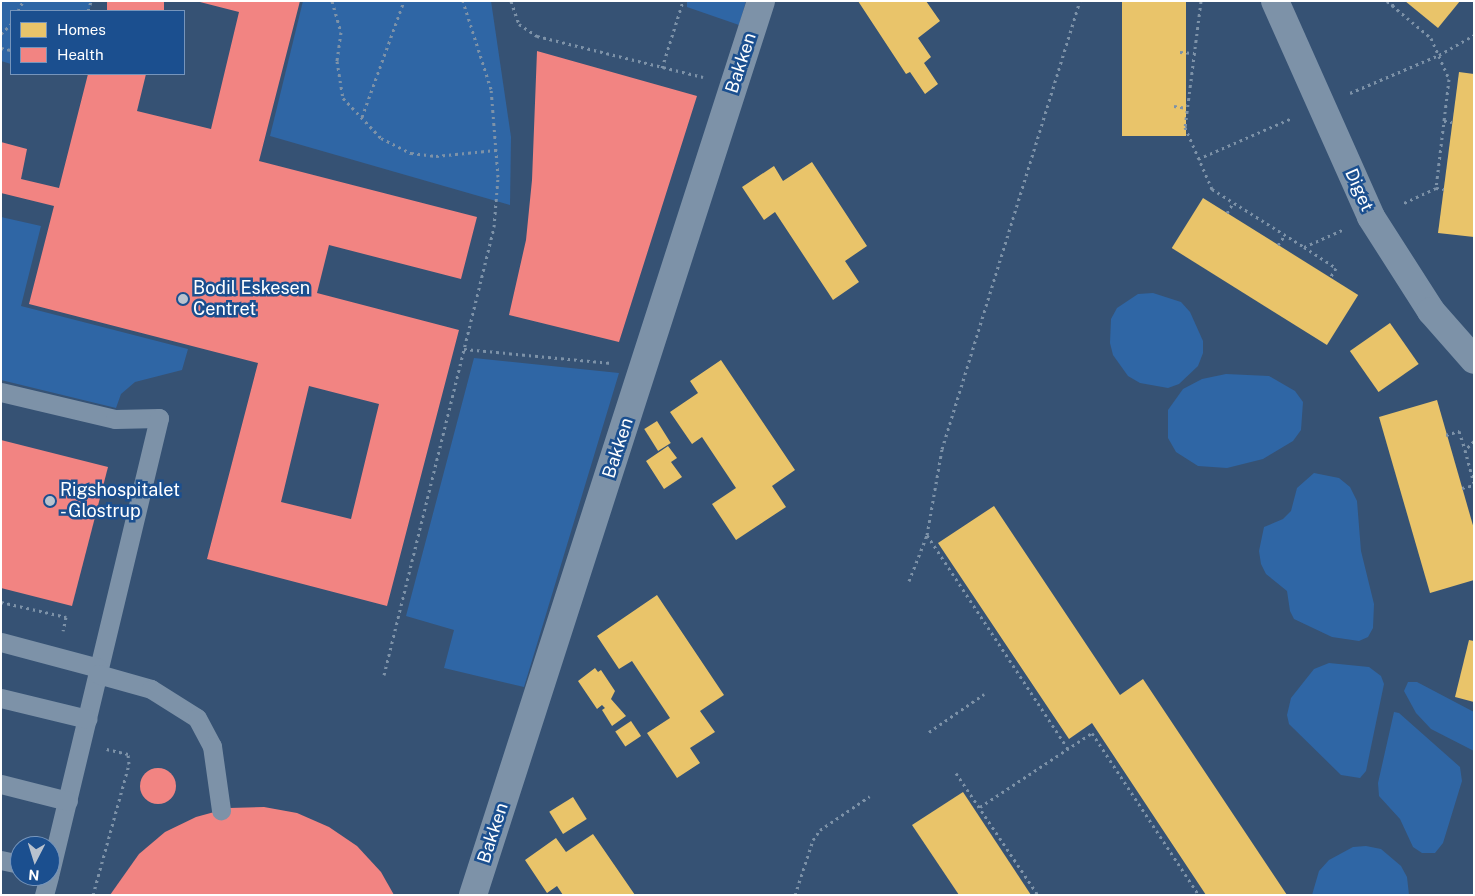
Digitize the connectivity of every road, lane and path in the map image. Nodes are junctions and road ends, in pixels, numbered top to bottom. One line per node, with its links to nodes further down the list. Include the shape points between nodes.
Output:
1 (332, 1): 21 (path, via 341,32 337,61 343,98)
2 (404, 1): 21 (path)
3 (464, 1): 24 (path, via 490,89)
4 (512, 1): 17 (path, via 519,24 536,36)
5 (683, 1): 17 (path)
6 (761, 1): 18 (street, Bakken)
7 (1080, 1): 43 (path, via 942,449)
8 (1201, 1): 16 (path)
9 (1275, 1): 29 (street, Diget)
10 (1386, 1): 12 (path)
11 (1395, 1): 12 (path)
12 (1392, 6): 22 (path, via 1432,38 1449,79)
13 (10, 25): 14 (path)
14 (1, 34)
15 (1180, 52): 16 (path)
16 (1194, 54): 20 (path)
17 (662, 68): 18 (path)
18 (735, 84): 36 (street, Bakken)
19 (1174, 106): 20 (path)
20 (1187, 108): 27 (path, via 1184,127 1212,189)
21 (362, 118): 24 (path, via 381,138 410,153 436,156)
22 (1444, 121): 23 (path); 25 (path)
23 (1452, 122)
24 (496, 150): 34 (path, via 498,177 494,228)
25 (1436, 188): 26 (path); 29 (path)
26 (1444, 189)
27 (1233, 202): 28 (path); 30 (path)
28 (1227, 213)
29 (1371, 218): 32 (path); 35 (street, Diget, via 1431,310)
30 (1285, 235): 31 (path); 32 (path)
31 (1278, 245)
32 (1304, 247): 33 (path, via 1336,268)
33 (1330, 278)
34 (464, 349): 36 (path); 49 (path)
35 (1474, 360)
36 (644, 366): 62 (street, Bakken)
37 (1, 392): 48 (lane, via 115,419 159,418)
38 (1446, 435): 40 (path, via 1459,431)
39 (1474, 441): 40 (path)
40 (1465, 450): 41 (path)
41 (1474, 484): 42 (path)
42 (1462, 488)
43 (927, 535): 44 (path); 54 (path)
44 (909, 581)
45 (1, 602): 46 (path)
46 (66, 617)
47 (1, 642): 48 (lane)
48 (99, 671): 52 (lane); 60 (lane, via 152,689 197,718 212,746)
49 (384, 675)
50 (984, 694): 53 (path)
51 (1, 698): 52 (lane)
52 (87, 719): 58 (lane)
53 (929, 732)
54 (1068, 748): 59 (path); 65 (path, via 1092,733)
55 (956, 772): 59 (path)
56 (1, 784): 58 (lane)
57 (870, 796): 63 (path, via 820,830 813,840)
58 (68, 801): 61 (lane)
59 (980, 807): 64 (path)
60 (221, 810)
61 (59, 836)
62 (473, 895)
63 (795, 895)
64 (1038, 895)
65 (1199, 895)

